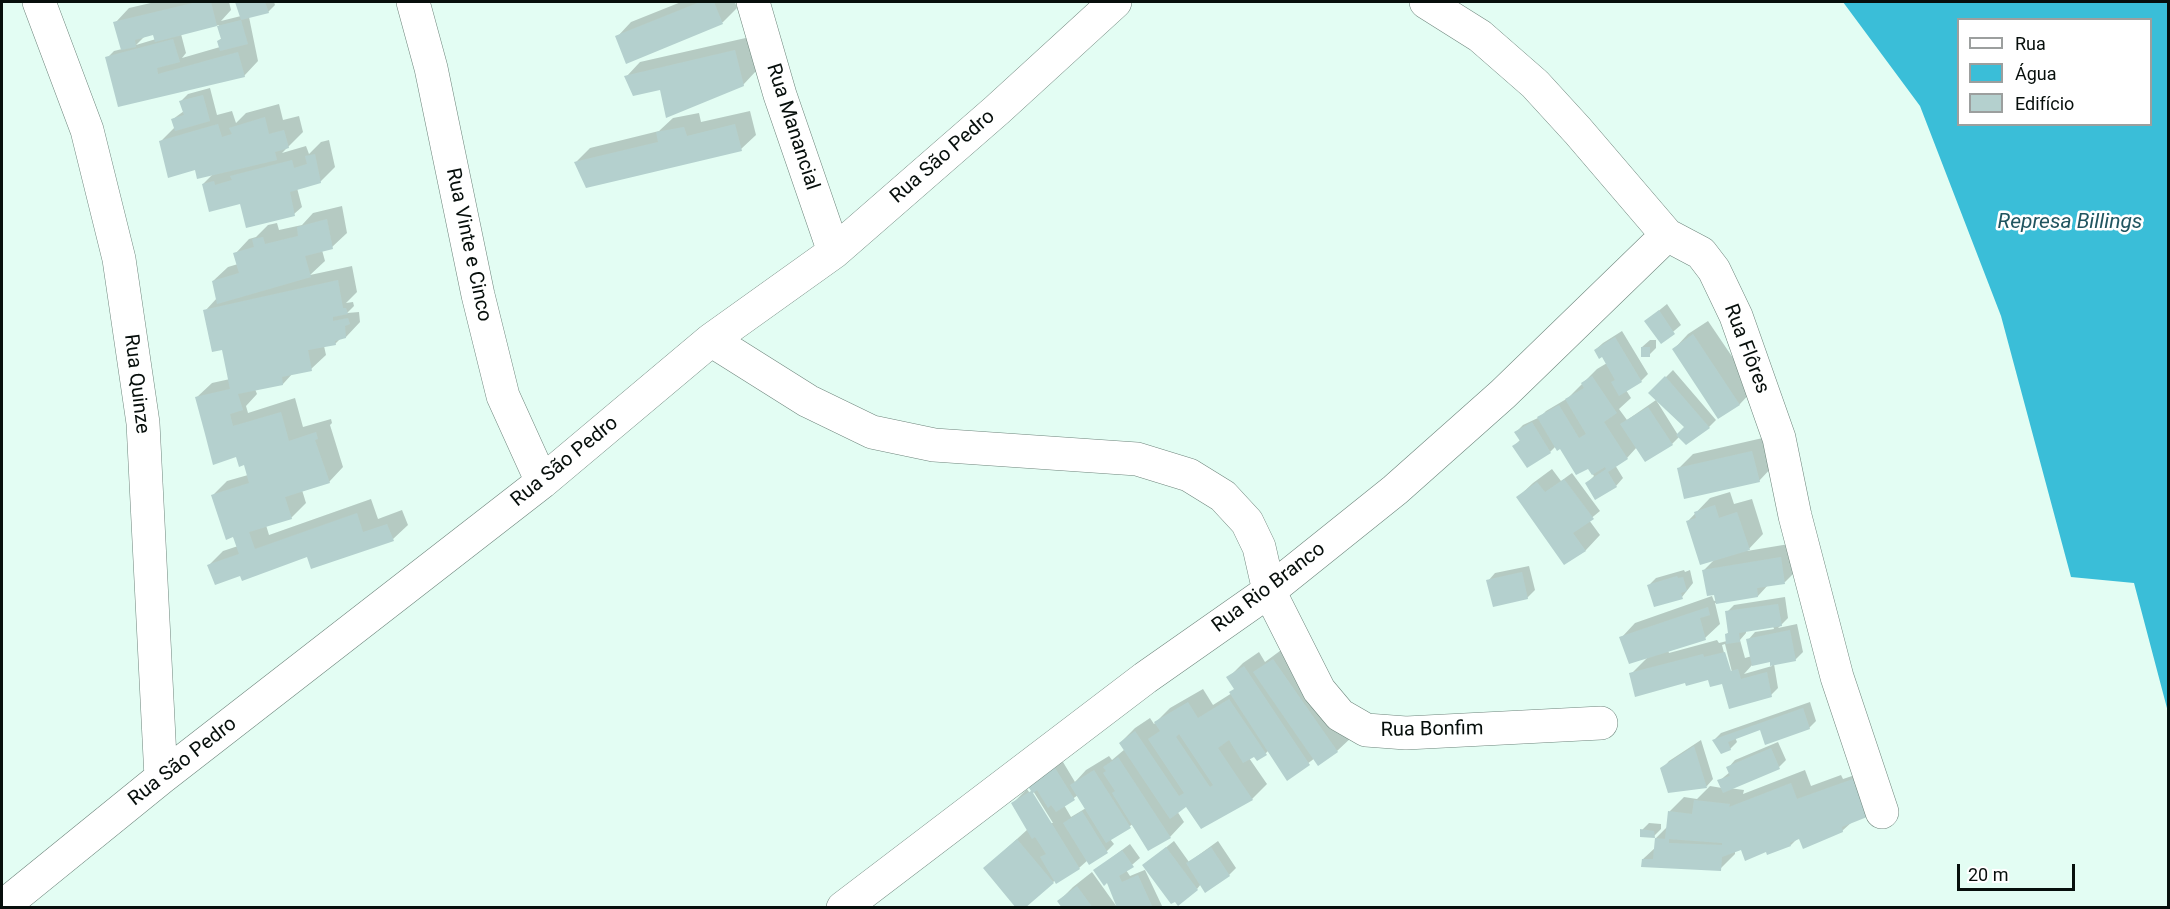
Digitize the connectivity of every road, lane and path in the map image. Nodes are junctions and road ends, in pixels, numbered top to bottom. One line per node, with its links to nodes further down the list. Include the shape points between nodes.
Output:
1 (39, 2): 12 (street, Rua Quinze, via 87,130 119,259 143,423)
2 (413, 2): 9 (street, Rua Vinte e Cinco, via 503,396)
3 (753, 2): 7 (street, Rua Manancial)
4 (1112, 2): 7 (street, Rua São Pedro, via 997,110)
5 (1426, 2): 6 (street, Rua Flôres, via 1480,36 1535,84)
6 (1667, 235): 10 (street, Rua Rio Branco, via 1495,401 1395,490); 13 (street, Rua Flôres, via 1701,253 1714,270 1736,316 1779,438 1837,677)
7 (834, 252): 8 (street, Rua São Pedro)
8 (711, 340): 9 (street, Rua São Pedro); 10 (street, Rua Bonfim, via 808,401 872,432 934,445 1137,459 1189,475 1223,496 1247,522 1259,547)
9 (542, 482): 12 (street, Rua São Pedro)
10 (1269, 591): 11 (street, Rua Bonfim, via 1319,690 1340,715 1366,730 1406,733); 15 (street, Rua Rio Branco, via 1145,678)
11 (1601, 723)
12 (161, 778): 14 (street, Rua São Pedro)
13 (1882, 812)
14 (2, 907)
15 (843, 908)

